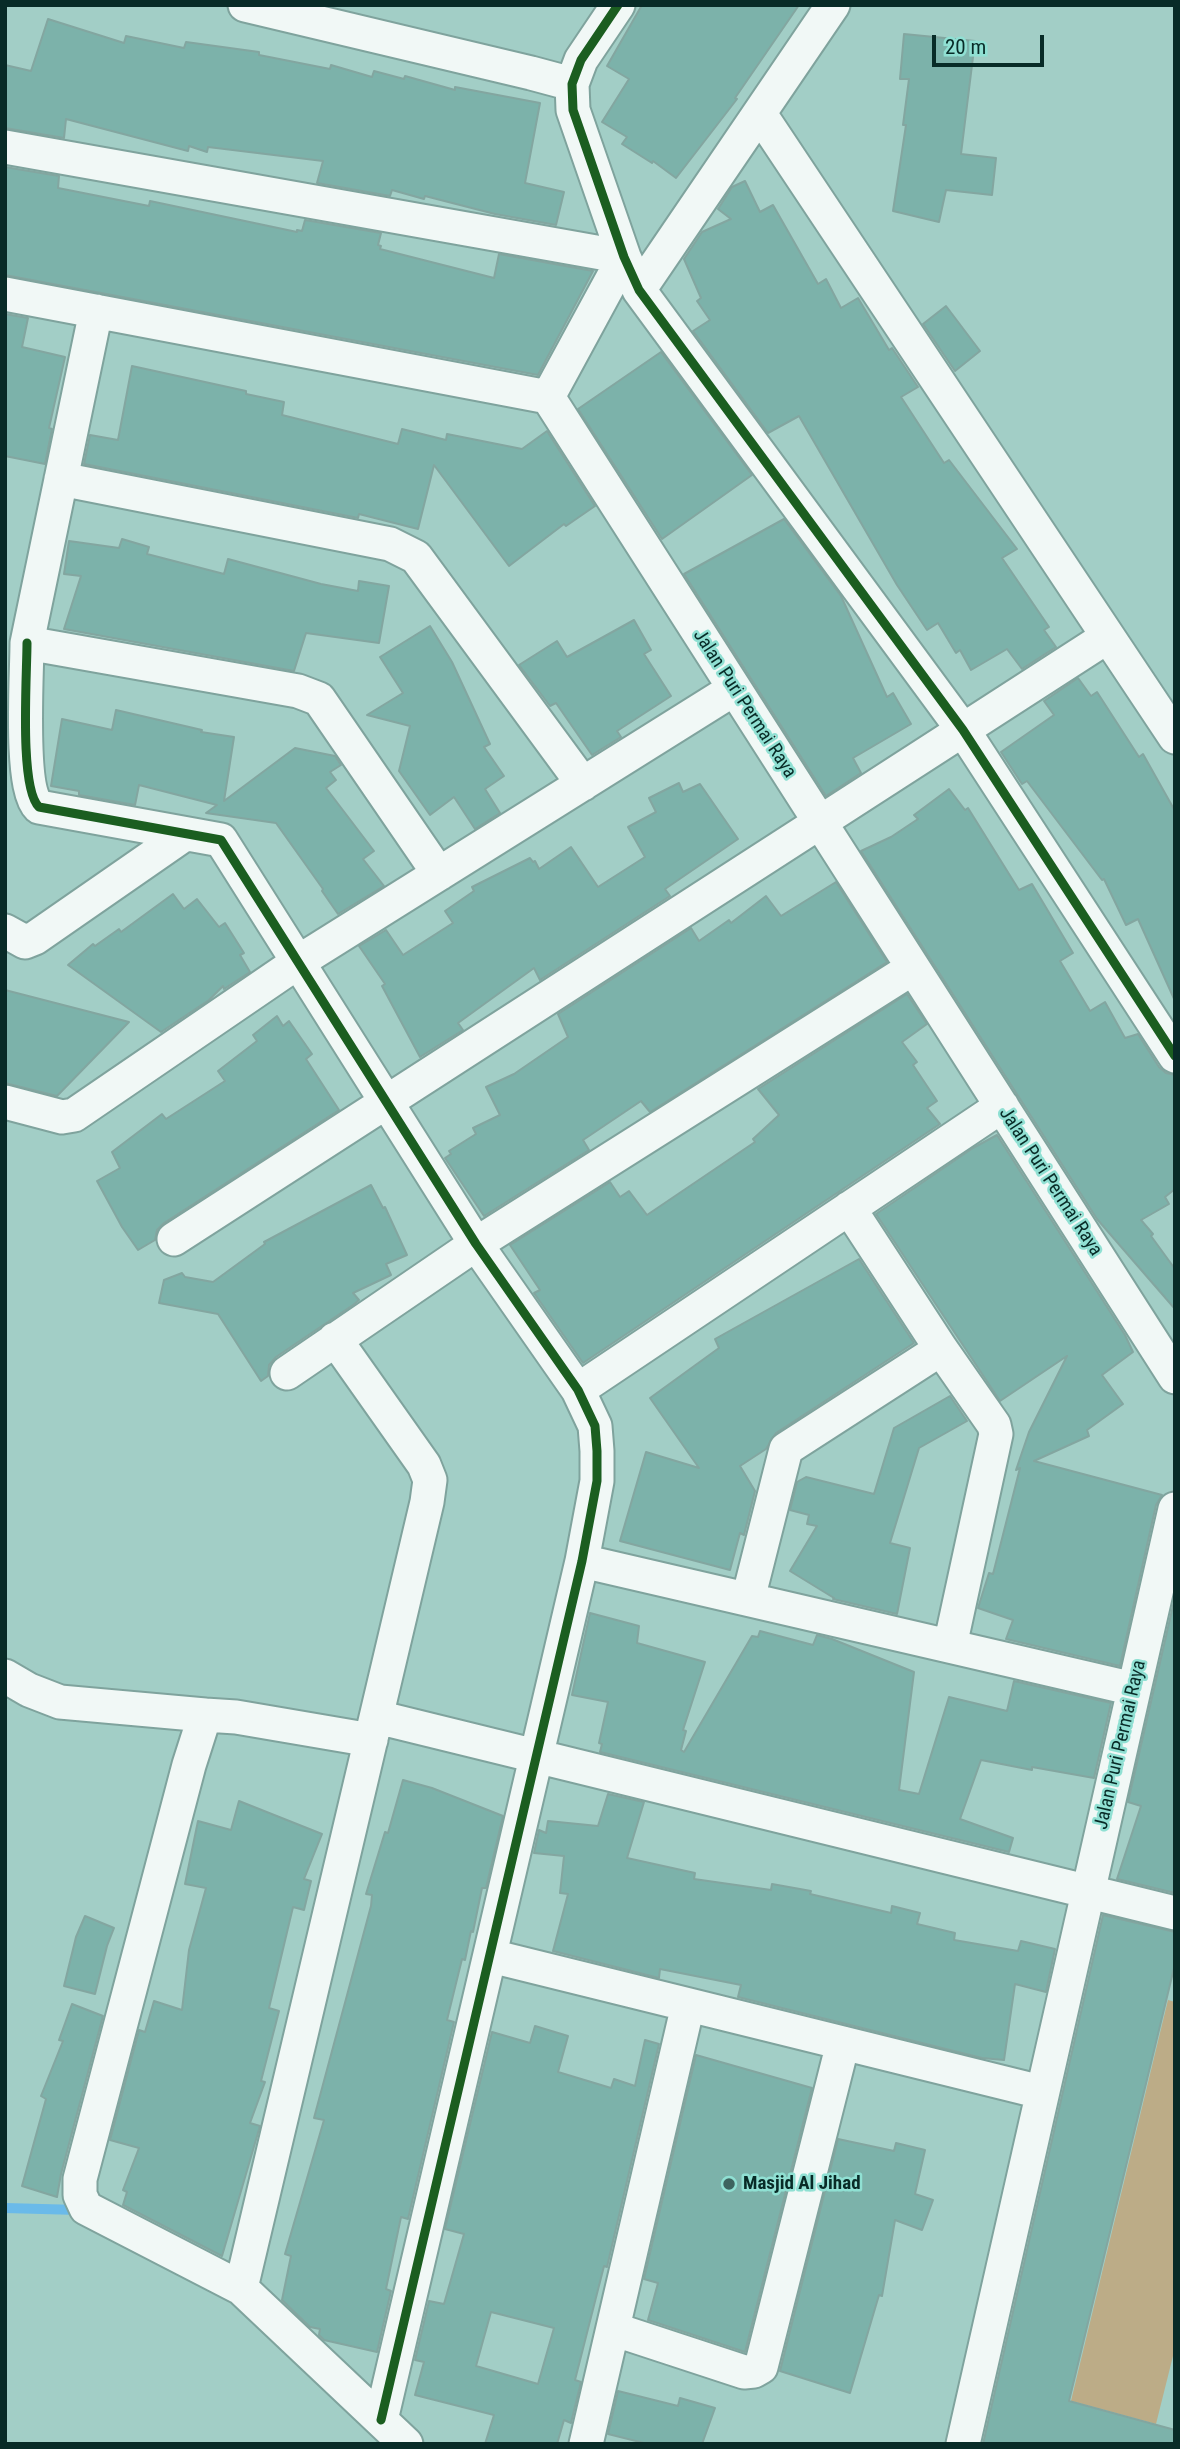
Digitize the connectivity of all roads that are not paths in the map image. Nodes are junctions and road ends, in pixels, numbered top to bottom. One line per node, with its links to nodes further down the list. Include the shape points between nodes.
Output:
1 (245, 5): 4 (street)
2 (618, 5): 4 (street, via 581,60)
3 (833, 5): 5 (street)
4 (572, 85): 7 (street, via 573,110)
5 (760, 114): 8 (street); 13 (street)
6 (5, 147): 7 (street)
7 (624, 257): 8 (street); 11 (street)
8 (639, 290): 16 (street)
9 (5, 294): 10 (street)
10 (96, 311): 11 (street); 12 (street)
11 (548, 397): 15 (street, Jalan Puri Permai Raya)
12 (61, 480): 14 (street); 18 (street, via 403,549 416,557)
13 (1107, 636): 16 (street); 17 (street)
14 (27, 643): 19 (street, via 27,748); 22 (street, via 298,691 319,699)
15 (734, 689): 18 (street); 20 (street, Jalan Puri Permai Raya)
16 (963, 730): 20 (street); 26 (street)
17 (1174, 736)
18 (583, 784): 22 (street)
19 (18, 787): 21 (street, via 39,807)
20 (820, 822): 25 (street, Jalan Puri Permai Raya); 28 (street)
21 (185, 834): 23 (street, via 35,938 24,942); 24 (street, via 221,840)
22 (439, 874): 24 (street)
23 (5, 931)
24 (298, 962): 27 (street, via 74,1115); 28 (street)
25 (913, 968): 29 (street, Jalan Puri Permai Raya); 32 (street)
26 (1175, 1056)
27 (5, 1102)
28 (386, 1102): 31 (street); 32 (street)
29 (1002, 1106): 30 (street); 36 (street, Jalan Puri Permai Raya)
30 (849, 1208): 34 (street); 37 (street)
31 (174, 1239)
32 (476, 1244): 33 (street); 37 (street)
33 (335, 1339): 35 (street); 45 (street, via 430,1480)
34 (941, 1349): 40 (street, via 786,1449); 41 (street, via 994,1424 996,1434)
35 (286, 1373)
36 (1175, 1377)
37 (578, 1390): 39 (street, via 595,1426 597,1451 597,1481)
38 (1175, 1509): 43 (street, Jalan Puri Permai Raya)
39 (582, 1561): 40 (street); 46 (street)
40 (748, 1599): 41 (street)
41 (950, 1646): 43 (street)
42 (5, 1676): 44 (street, via 60,1702)
43 (1134, 1689): 47 (street, Jalan Puri Permai Raya)
44 (205, 1715): 45 (street); 53 (street, via 80,2179 80,2195 86,2208)
45 (374, 1729): 46 (street); 53 (street)
46 (537, 1756): 47 (street); 49 (street)
47 (1087, 1892): 48 (street); 52 (street, Jalan Puri Permai Raya)
48 (1175, 1913)
49 (491, 1955): 50 (street); 55 (street)
50 (688, 2005): 51 (street); 54 (street)
51 (843, 2043): 52 (street); 54 (street, via 761,2367 744,2372)
52 (1041, 2092): 58 (street, Jalan Puri Permai Raya)
53 (241, 2288): 55 (street)
54 (613, 2329): 57 (street)
55 (381, 2420): 56 (street)
56 (406, 2444)
57 (586, 2444)
58 (963, 2444)

